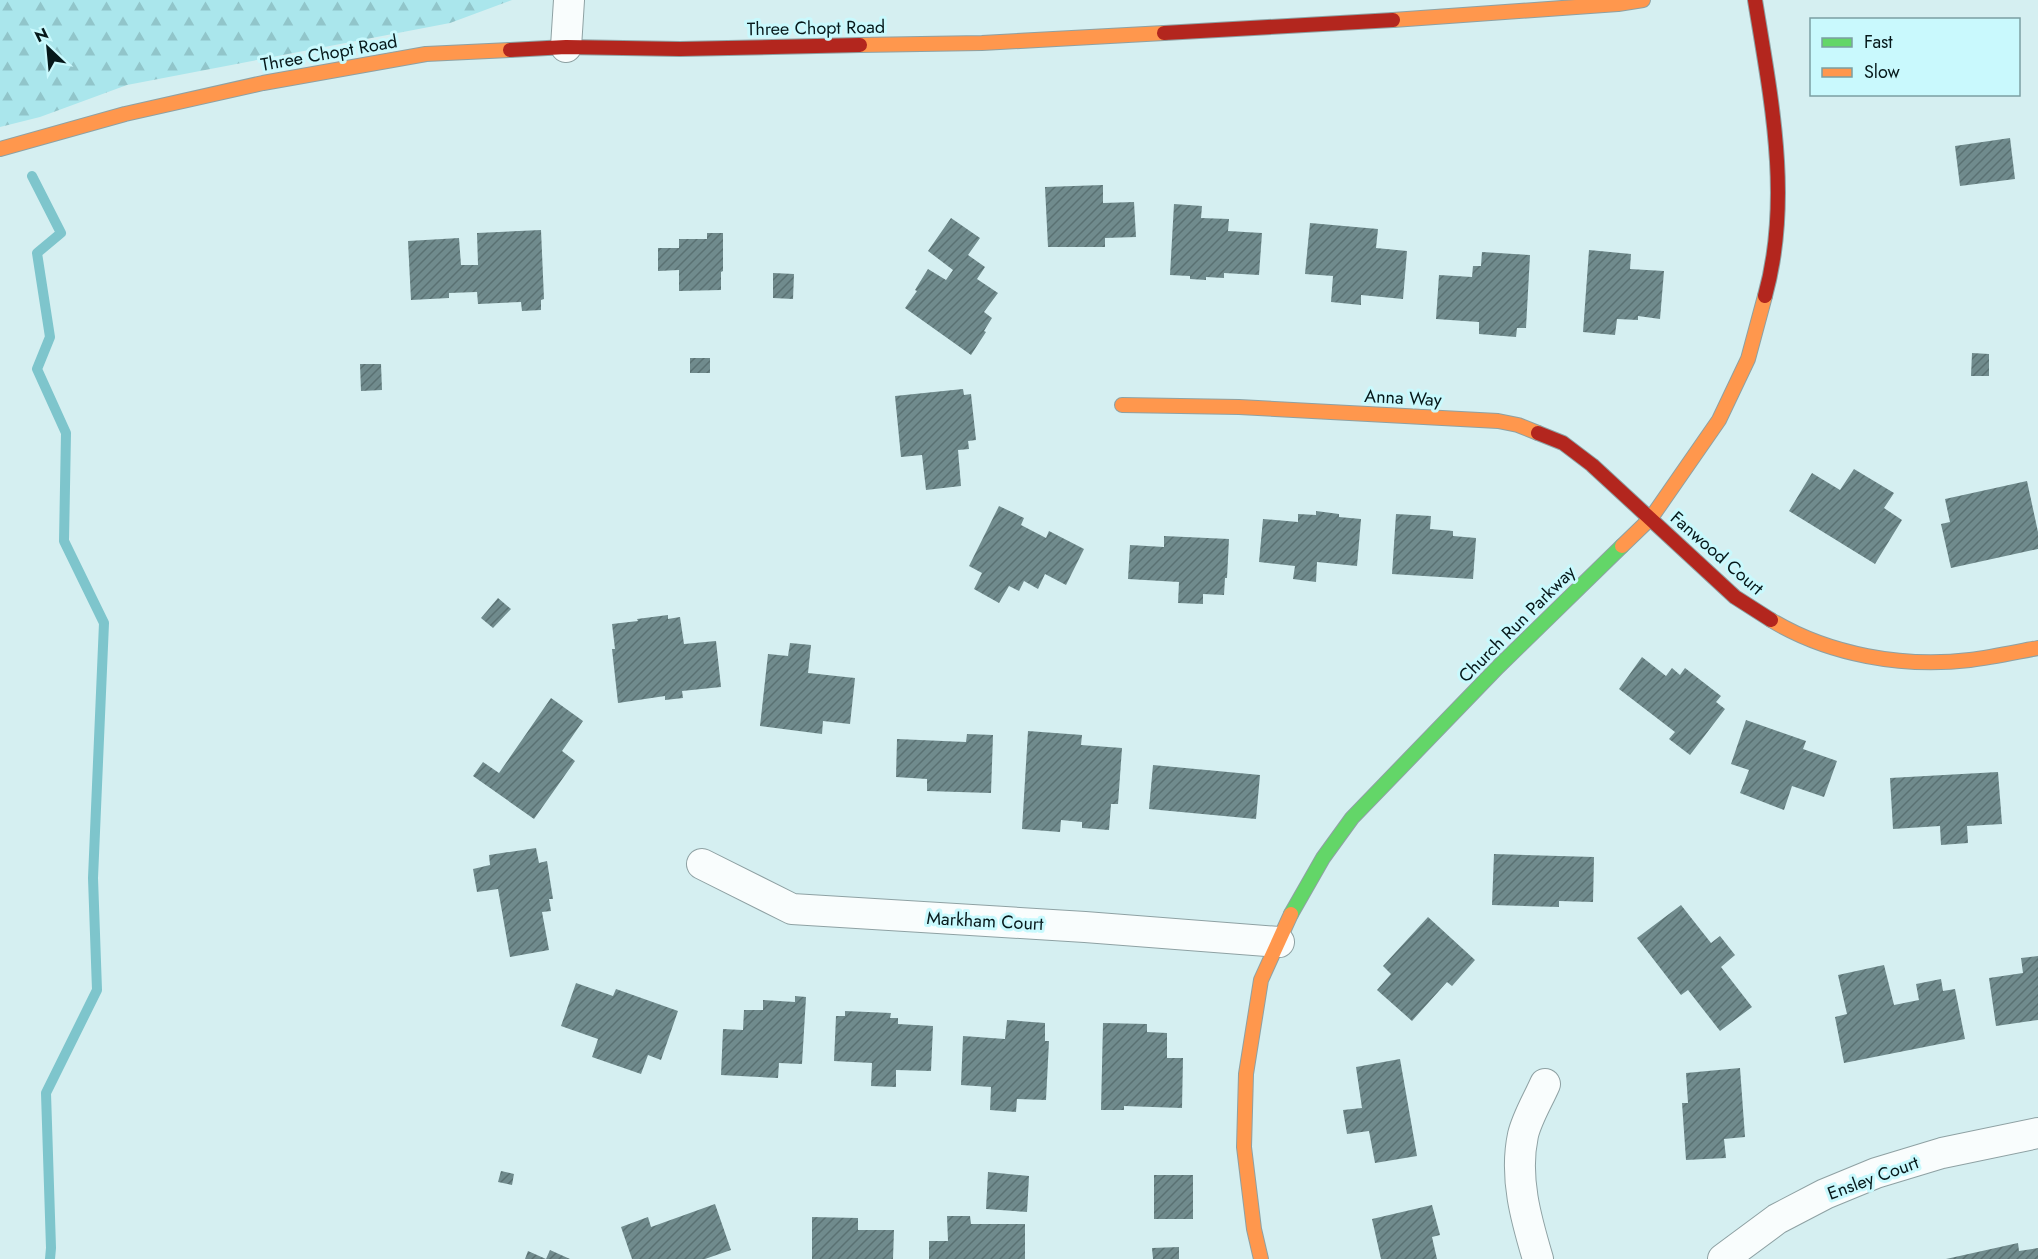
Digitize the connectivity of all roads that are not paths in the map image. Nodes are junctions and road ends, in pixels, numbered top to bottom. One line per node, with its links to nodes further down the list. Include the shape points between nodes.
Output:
1 (569, 0): 4 (street)
2 (1643, 0): 4 (street, Three Chopt Road, via 1445,17 982,43 680,49)
3 (1755, 0): 7 (street, Church Run Parkway, via 1777,150 1778,213 1769,282 1740,380 1719,420)
4 (566, 47): 5 (street, Three Chopt Road, via 426,54 378,62 125,114)
5 (0, 149)
6 (1122, 405): 7 (street, Anna Way, via 1286,410 1518,425 1563,443)
7 (1651, 518): 8 (street, Fanwood Court, via 1735,597 1774,622 1821,644 1884,660 1945,662); 10 (street, Church Run Parkway, via 1498,667 1352,818 1323,858)
8 (2038, 648)
9 (702, 864): 10 (street, Markham Court, via 792,909)
10 (1279, 942): 13 (street, Church Run Parkway, via 1260,980 1246,1074 1244,1147)
11 (1545, 1084): 14 (street, via 1523,1133 1519,1169)
12 (2038, 1133): 15 (street, Ensley Court, via 1942,1153 1876,1173 1777,1220)
13 (1261, 1259)
14 (1538, 1259)
15 (1723, 1259)

